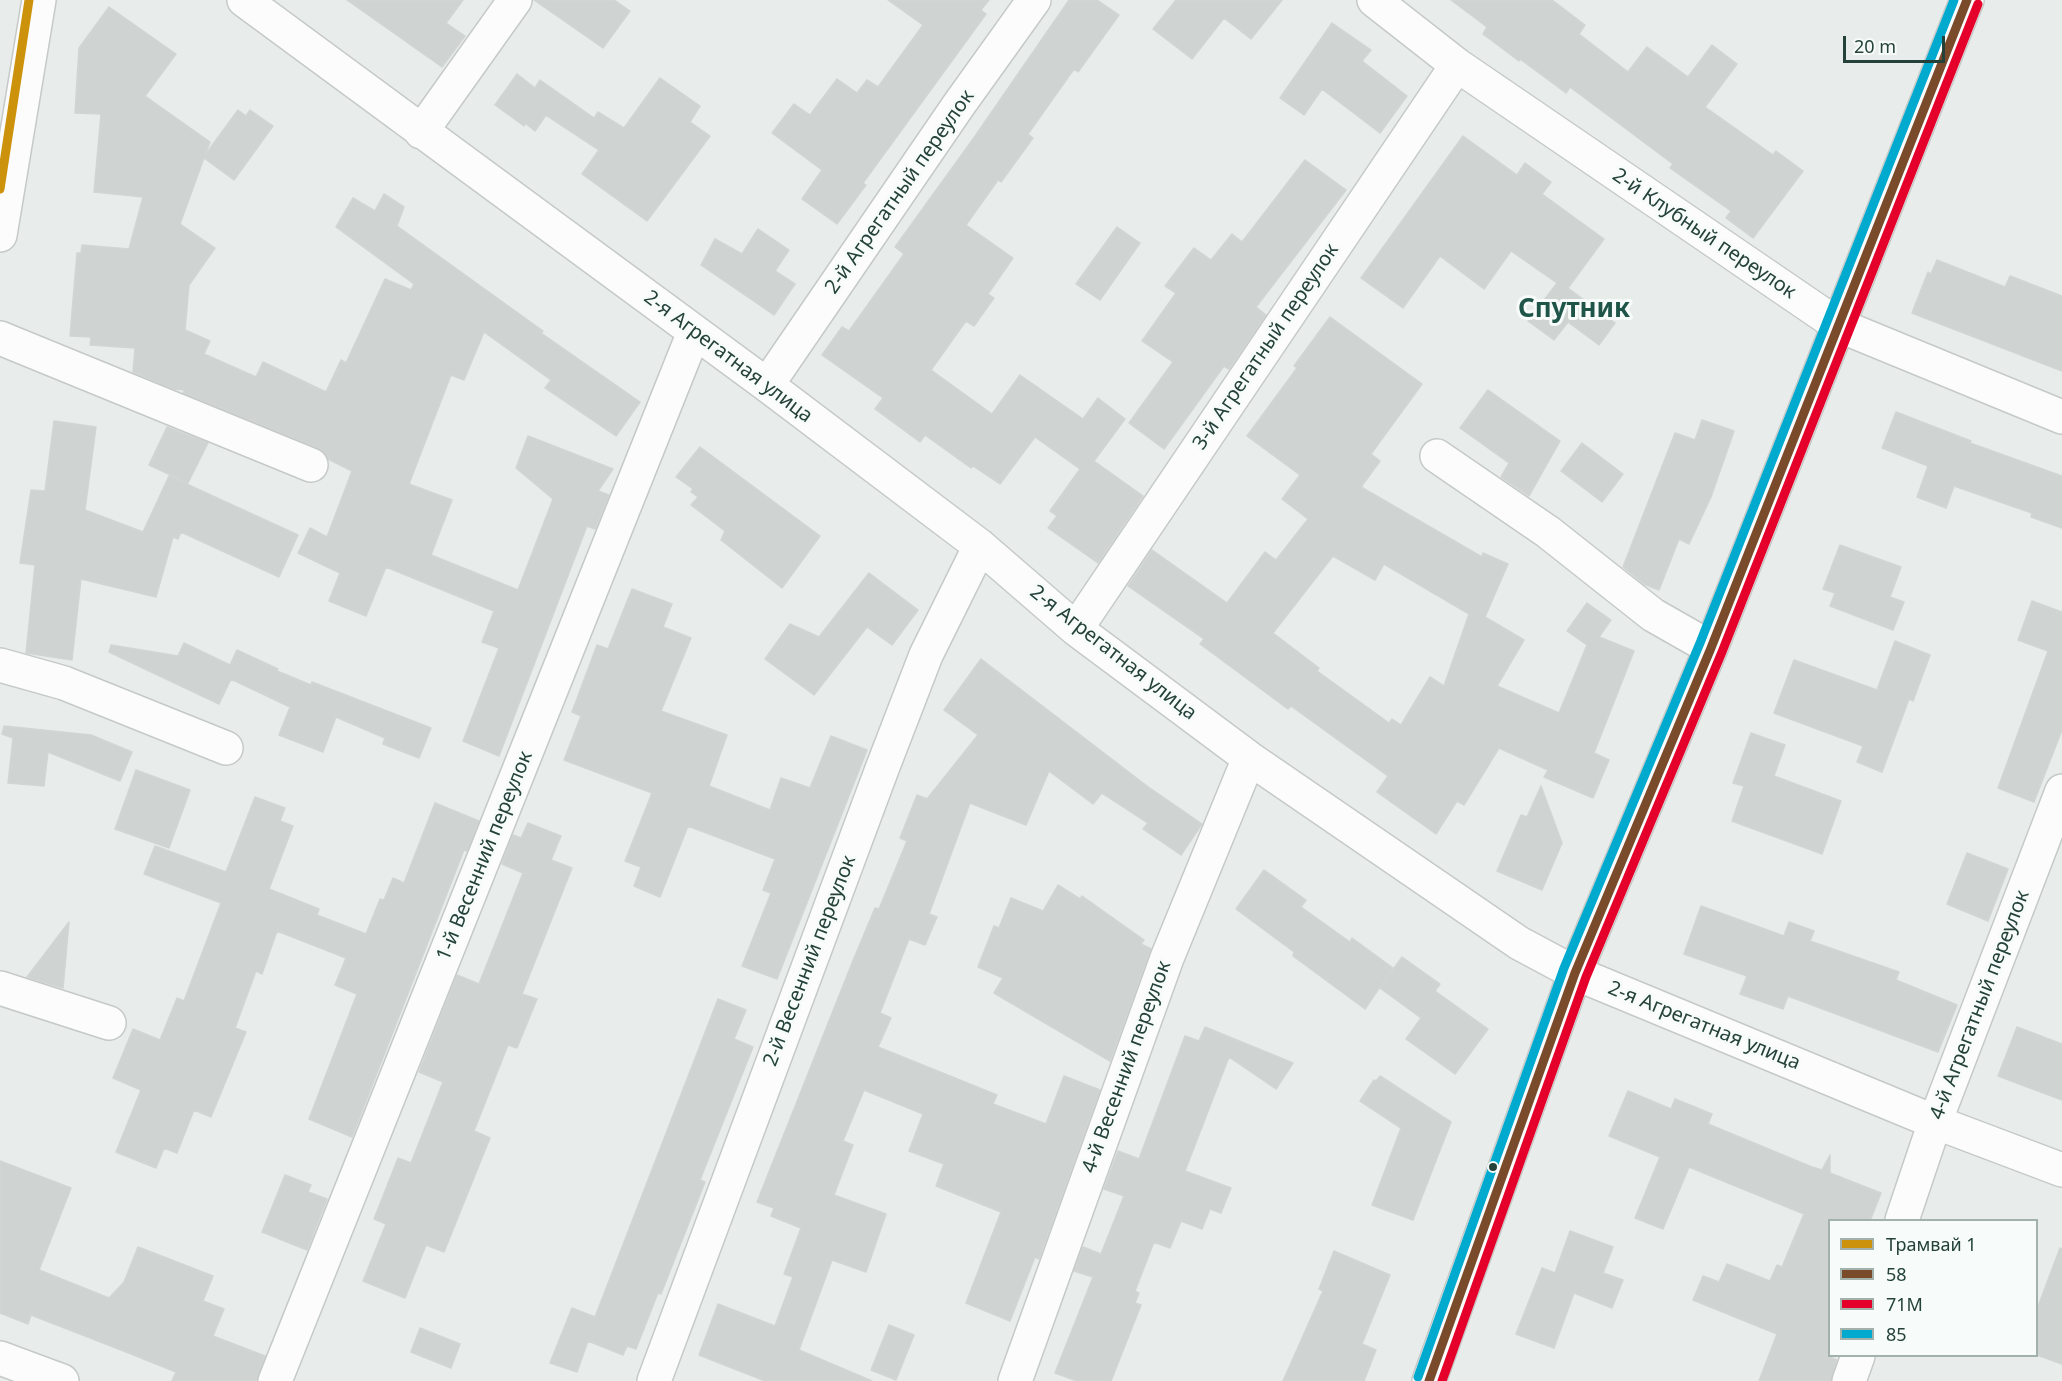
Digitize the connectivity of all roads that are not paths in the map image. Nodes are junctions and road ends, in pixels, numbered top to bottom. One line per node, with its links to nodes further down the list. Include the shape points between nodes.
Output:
1 (39, 0): 9 (street)
2 (244, 0): 8 (street, 2-я Агрегатная улица)
3 (515, 0): 8 (street)
4 (1035, 0): 13 (street, 2-й Агрегатный переулок)
5 (1374, 0): 7 (street, 2-й Клубный переулок)
6 (1967, 0): 10 (street)
7 (1457, 65): 10 (street, 2-й Клубный переулок); 18 (street, 3-й Агрегатный переулок)
8 (421, 132): 11 (street, 2-я Агрегатная улица)
9 (0, 235)
10 (1838, 325): 14 (street, 2-й Клубный переулок); 19 (street)
11 (694, 332): 13 (street, 2-я Агрегатная улица); 33 (street, 1-й Весенний переулок)
12 (0, 338): 16 (street)
13 (767, 385): 17 (street, 2-я Агрегатная улица)
14 (2062, 417)
15 (1437, 456): 19 (street, via 1548,532 1653,615)
16 (311, 465)
17 (980, 546): 18 (street, 2-я Агрегатная улица); 34 (street, 2-й Весенний переулок, via 926,655)
18 (1076, 629): 22 (street, 2-я Агрегатная улица)
19 (1711, 648): 24 (street)
20 (0, 665): 21 (street, via 64,683)
21 (226, 748)
22 (1249, 758): 24 (street, 2-я Агрегатная улица, via 1437,889); 35 (street, 4-й Весенний переулок, via 1167,958)
23 (2062, 791): 27 (street, 4-й Агрегатный переулок)
24 (1575, 973): 27 (street, 2-я Агрегатная улица); 36 (street)
25 (0, 988): 26 (street)
26 (109, 1023)
27 (1935, 1122): 28 (street, 2-я Агрегатная улица); 29 (street, 4-й Агрегатный переулок)
28 (2062, 1170)
29 (1903, 1219)
30 (1858, 1357): 37 (street)
31 (0, 1358): 32 (street)
32 (62, 1381)
33 (275, 1381)
34 (654, 1381)
35 (1015, 1381)
36 (1429, 1381)
37 (1849, 1381)

